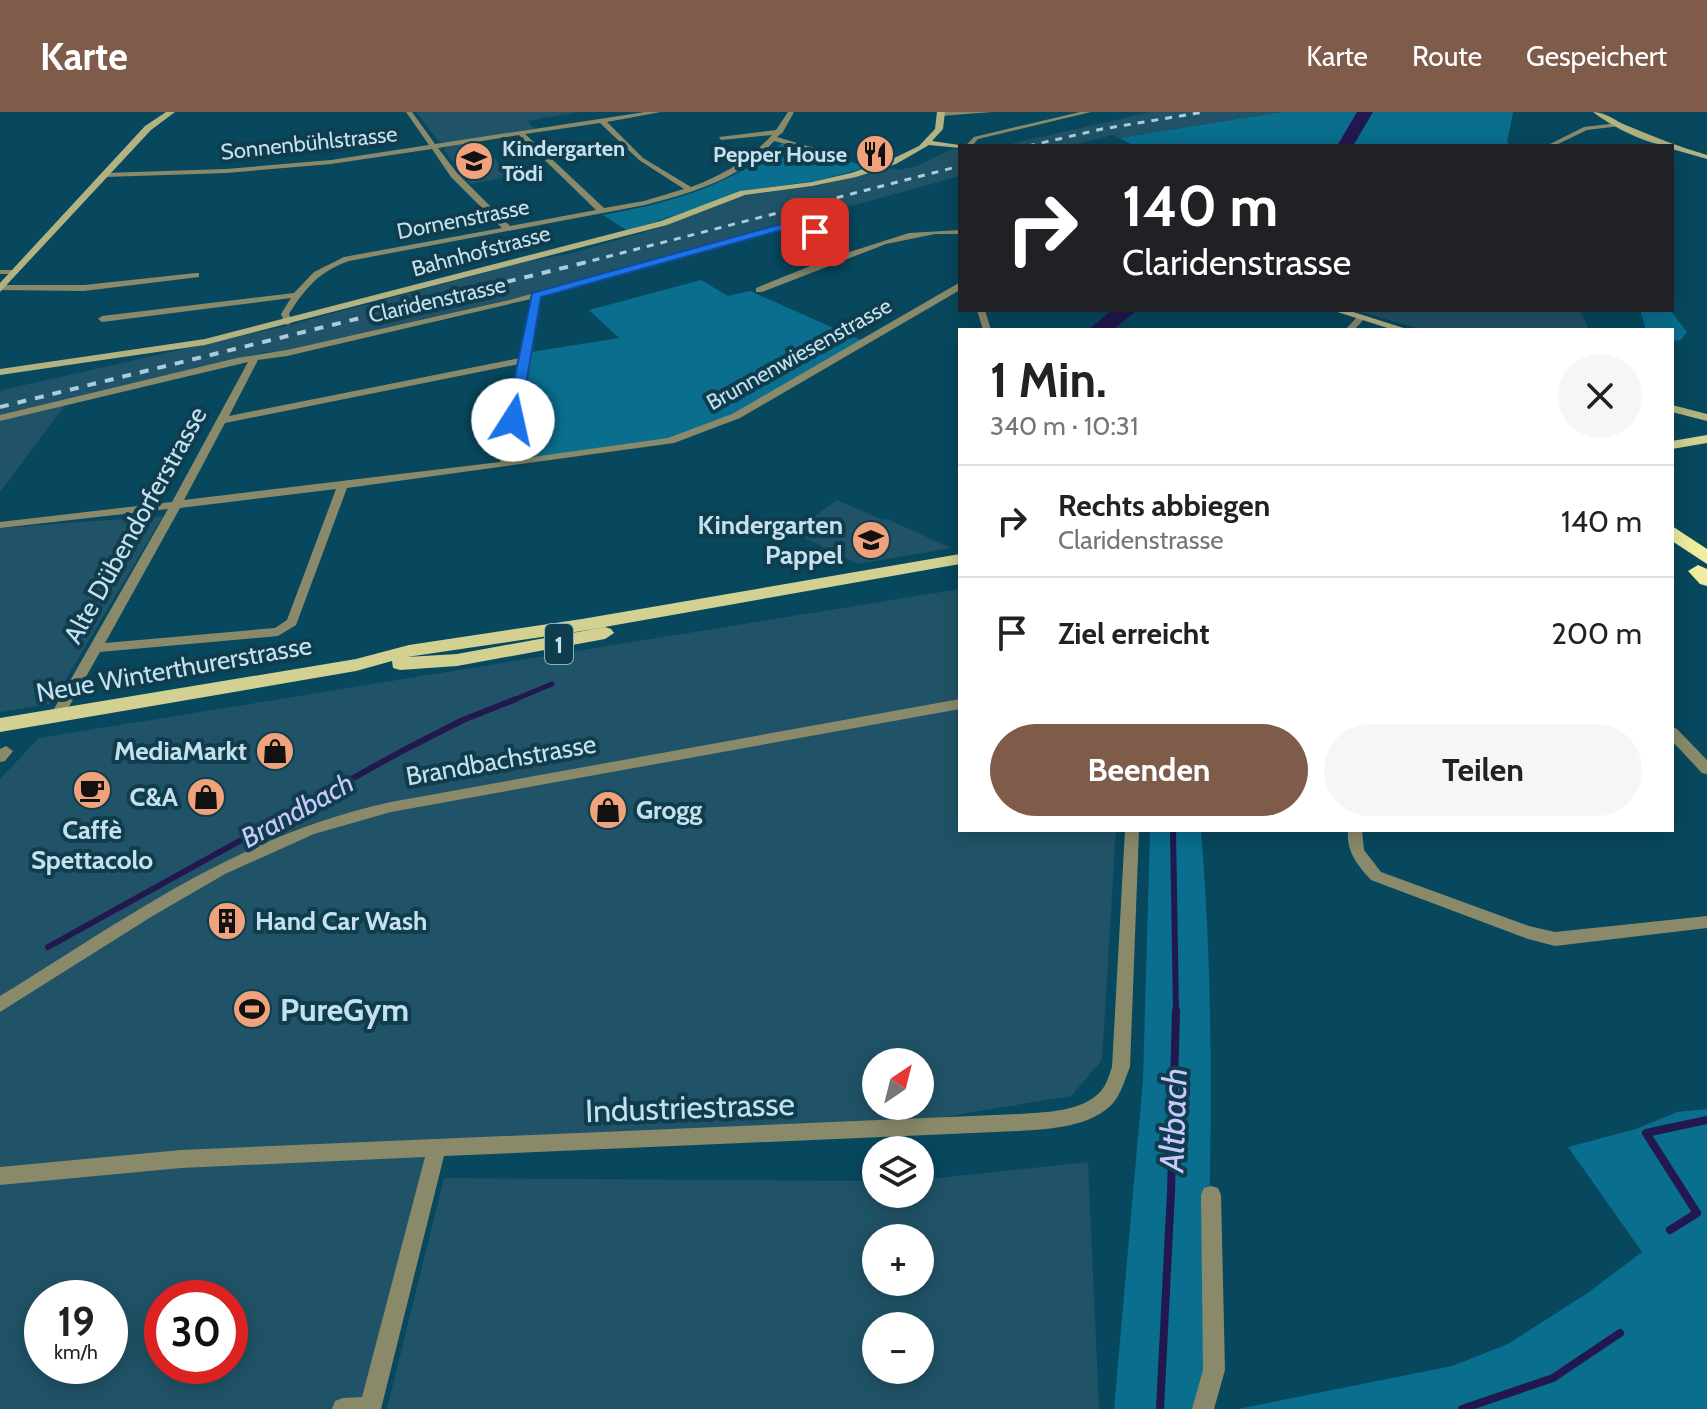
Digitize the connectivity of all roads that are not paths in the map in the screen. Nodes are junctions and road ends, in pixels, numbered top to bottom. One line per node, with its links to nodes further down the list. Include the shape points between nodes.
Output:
1 (171, 112): 23 (street, via 148,128)
2 (409, 112): 19 (street)
3 (658, 112): 9 (street, Sonnenbühlstrasse)
4 (791, 112): 12 (street, Dornenstrasse)
5 (989, 112): 8 (street)
6 (1088, 112): 15 (street)
7 (1597, 112): 10 (street)
8 (941, 113): 14 (street, via 939,129)
9 (602, 121): 11 (street, Sonnenbühlstrasse); 24 (street, via 641,159)
10 (1618, 125): 16 (street, via 1586,128); 17 (street)
11 (521, 134): 19 (street, Sonnenbühlstrasse); 25 (street)
12 (777, 135): 13 (street); 21 (street); 24 (street, Dornenstrasse, via 749,163)
13 (721, 138)
14 (928, 143): 18 (street); 42 (street, Bahnhofstrasse, via 865,171 743,193 664,223)
15 (968, 144)
16 (1553, 144)
17 (1665, 144)
18 (958, 145)
19 (434, 147): 23 (street, Sonnenbühlstrasse, via 286,166); 26 (street)
20 (1674, 147): 22 (street)
21 (828, 153)
22 (1707, 157)
23 (105, 175): 30 (street)
24 (690, 190): 25 (street, Dornenstrasse)
25 (602, 211): 26 (street, Dornenstrasse)
26 (507, 228): 35 (street, Dornenstrasse, via 335,263 310,276)
27 (958, 232): 28 (street, via 913,234)
28 (839, 260): 34 (street); 36 (street, Claridenstrasse, via 821,249 814,228 798,224)
29 (0, 272): 30 (street)
30 (15, 272): 33 (street)
31 (196, 275): 33 (street, via 84,288)
32 (958, 287): 37 (street, Brunnenwiesenstrasse)
33 (1, 289)
34 (759, 290)
35 (297, 295): 41 (street); 42 (street, Dornenstrasse, via 285,314)
36 (536, 295): 45 (street, Claridenstrasse); 46 (street)
37 (941, 297): 38 (street); 56 (street, Brunnenwiesenstrasse, via 717,425 641,447)
38 (958, 299)
39 (1343, 312): 40 (street)
40 (1362, 317): 43 (street); 44 (street)
41 (102, 319)
42 (288, 322): 47 (street, Bahnhofstrasse, via 141,354)
43 (1351, 328)
44 (1398, 328)
45 (255, 358): 49 (street, Claridenstrasse); 50 (street, Alte Dübendorferstrasse)
46 (524, 360): 50 (street); 56 (street)
47 (0, 372)
48 (1674, 409): 51 (street)
49 (0, 418)
50 (220, 421): 58 (street, Alte Dübendorferstrasse)
51 (1707, 421)
52 (1707, 439): 53 (main road)
53 (1674, 445)
54 (1707, 453): 55 (main road)
55 (1674, 458)
56 (505, 465): 57 (street, Brunnenwiesenstrasse)
57 (343, 485): 58 (street, Brunnenwiesenstrasse); 65 (street, via 292,622 278,632)
58 (176, 505): 59 (street, Brunnenwiesenstrasse); 65 (street, Alte Dübendorferstrasse)
59 (0, 525)
60 (1674, 534): 63 (highway)
61 (1674, 553): 63 (highway)
62 (958, 559): 66 (main road, Neue Winterthurerstrasse / 1, via 409,651)
63 (1705, 571)
64 (958, 573): 66 (main road, Neue Winterthurerstrasse / 1, via 660,620 457,660)
65 (94, 648): 68 (street, Alte Dübendorferstrasse)
66 (356, 665): 68 (main road, Neue Winterthurerstrasse / 1)
67 (958, 704): 75 (street, Brandbachstrasse, via 335,820 265,847 189,888)
68 (57, 716): 69 (main road, Neue Winterthurerstrasse / 1)
69 (0, 725)
70 (1674, 734): 71 (street)
71 (1707, 769)
72 (1132, 832): 76 (street, Industriestrasse, via 1121,1067 1108,1096 1083,1113 743,1135)
73 (1355, 832): 74 (street, via 1359,858 1376,876 1535,935 1576,939)
74 (1707, 922)
75 (0, 1005)
76 (437, 1147): 77 (street, Industriestrasse, via 181,1159); 79 (street)
77 (0, 1176)
78 (1211, 1195): 81 (street, via 1214,1370)
79 (370, 1408): 80 (street)
80 (343, 1409)
81 (1203, 1409)

